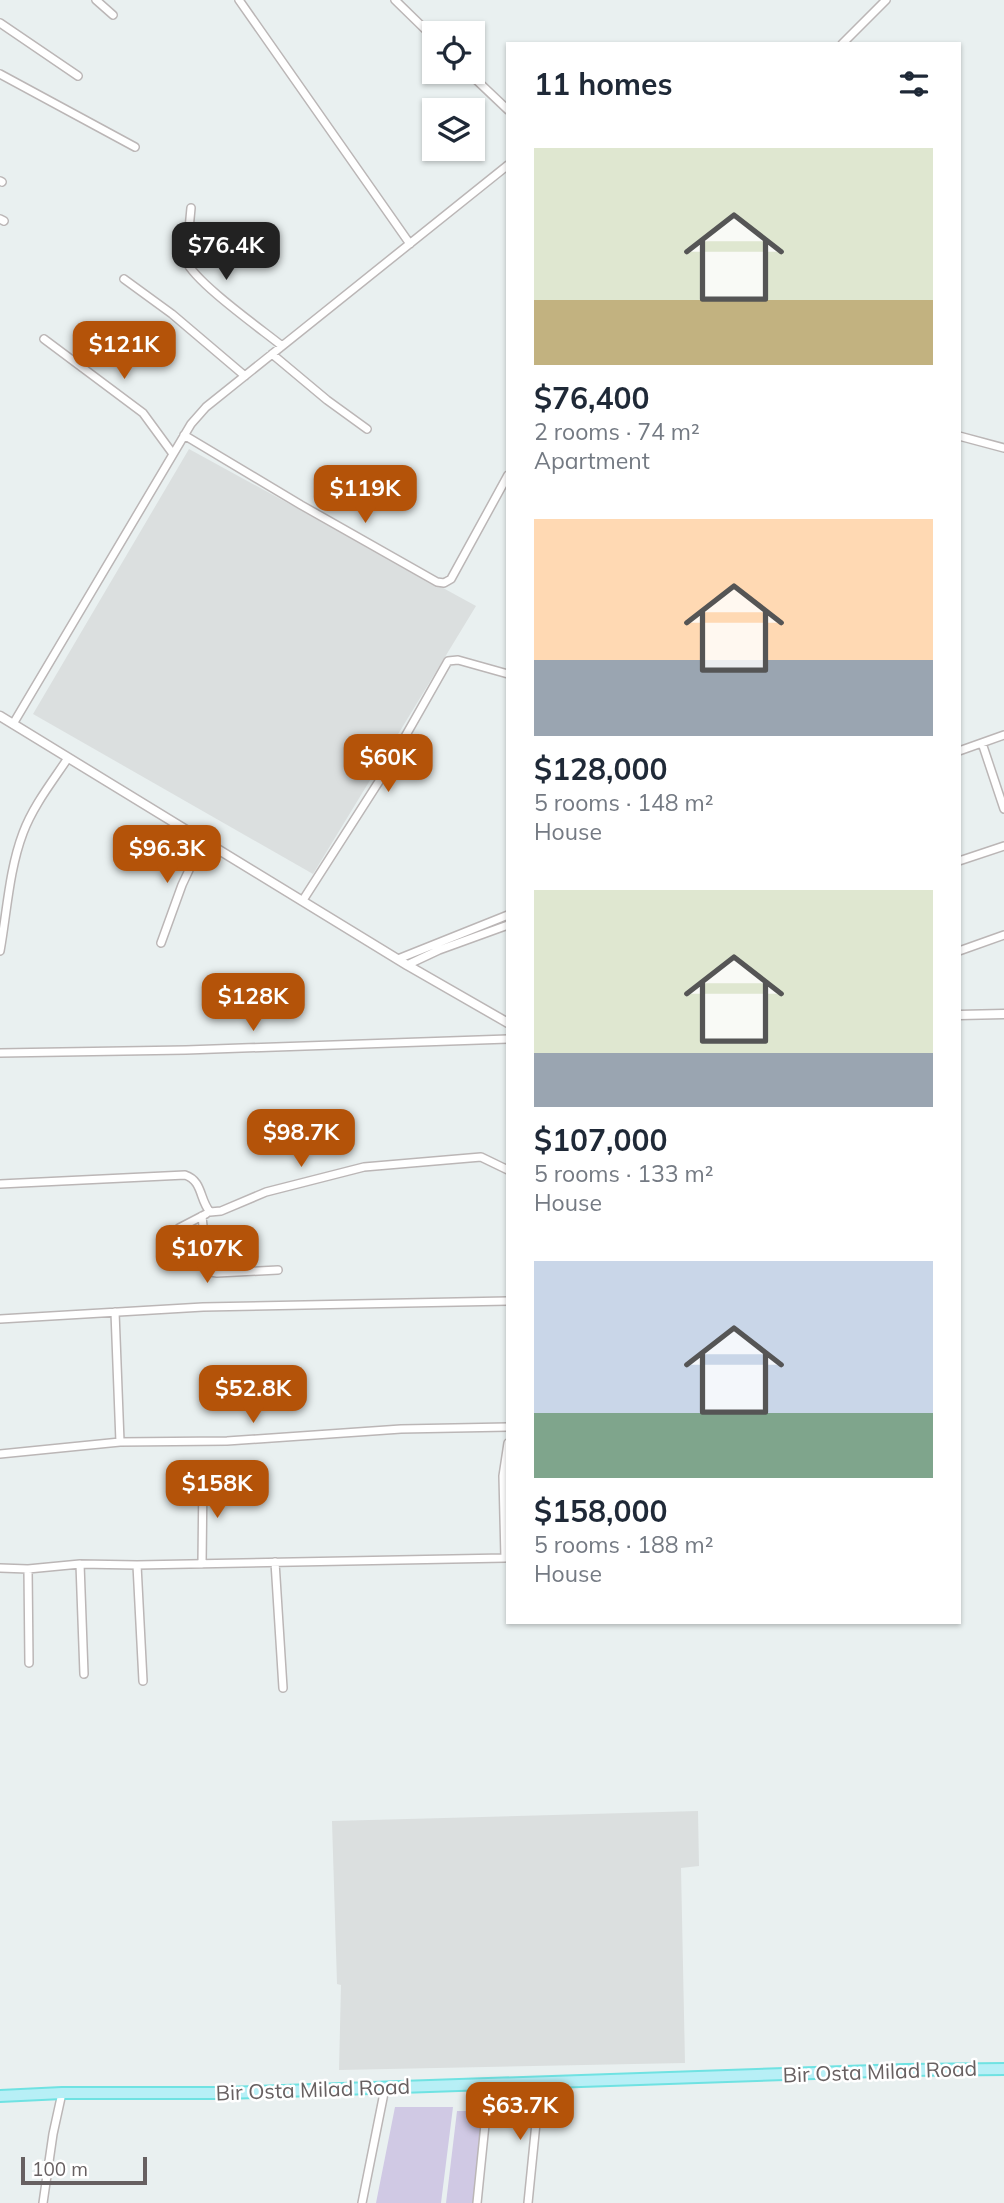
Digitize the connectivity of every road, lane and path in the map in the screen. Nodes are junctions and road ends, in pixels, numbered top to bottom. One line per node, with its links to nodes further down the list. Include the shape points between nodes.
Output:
1 (96, 0): 5 (street)
2 (239, 0): 16 (street)
3 (395, 0): 7 (street)
4 (886, 0): 8 (street)
5 (113, 16)
6 (0, 23): 10 (street)
7 (422, 26)
8 (844, 42)
9 (0, 74): 13 (street)
10 (78, 76)
11 (481, 84): 12 (street)
12 (506, 108)
13 (135, 147)
14 (506, 166): 16 (street)
15 (191, 208): 19 (street, via 189,267)
16 (410, 244): 19 (street)
17 (124, 279): 21 (street)
18 (44, 339): 26 (street, via 143,413)
19 (282, 346): 20 (street)
20 (272, 354): 21 (street); 22 (street)
21 (245, 376): 23 (street, via 206,407)
22 (367, 429)
23 (184, 435): 26 (street); 27 (street, via 444,583 452,579)
24 (961, 437): 25 (street)
25 (1004, 448)
26 (173, 454): 30 (street)
27 (506, 479)
28 (506, 673): 39 (street, via 448,661 385,772)
29 (0, 716): 30 (street)
30 (13, 724): 34 (street)
31 (1004, 735): 32 (street)
32 (982, 743): 33 (street); 35 (street)
33 (961, 750)
34 (68, 758): 36 (street); 44 (street, via 24,831 14,860)
35 (1004, 809)
36 (203, 840): 39 (street); 43 (street)
37 (1004, 846): 38 (street)
38 (961, 860)
39 (303, 900): 46 (street)
40 (506, 916): 46 (street)
41 (506, 926): 47 (street)
42 (1004, 935): 45 (street)
43 (161, 943)
44 (0, 950)
45 (961, 950)
46 (398, 959): 47 (street)
47 (407, 965): 50 (street)
48 (1004, 1014): 49 (street)
49 (961, 1015)
50 (506, 1022)
51 (506, 1039): 52 (street)
52 (0, 1053)
53 (506, 1169): 55 (street, via 481,1157 364,1167 266,1192)
54 (0, 1184): 55 (street, via 185,1175 198,1184)
55 (206, 1214): 56 (street); 57 (street, via 210,1272)
56 (179, 1228)
57 (278, 1270)
58 (506, 1301): 59 (street)
59 (115, 1312): 60 (street); 62 (street)
60 (0, 1319)
61 (506, 1427): 62 (street)
62 (120, 1442): 63 (street)
63 (0, 1454)
64 (506, 1456): 66 (street, via 505,1558)
65 (203, 1475): 68 (street)
66 (275, 1562): 68 (street); 75 (street)
67 (80, 1564): 69 (street); 71 (street); 73 (street)
68 (202, 1564): 69 (street)
69 (137, 1565): 74 (street)
70 (0, 1568): 71 (street)
71 (28, 1569): 72 (street)
72 (29, 1663)
73 (84, 1674)
74 (143, 1681)
75 (283, 1688)
76 (1004, 2069): 77 (main road, Bir Osta Milad Road)
77 (540, 2083): 78 (main road, Bir Osta Milad Road); 85 (street)
78 (489, 2085): 79 (main road, Bir Osta Milad Road); 84 (street)
79 (384, 2088): 80 (main road, Bir Osta Milad Road); 83 (street)
80 (62, 2093): 81 (main road, Bir Osta Milad Road); 82 (street)
81 (0, 2096)
82 (43, 2203)
83 (362, 2203)
84 (477, 2203)
85 (528, 2203)

